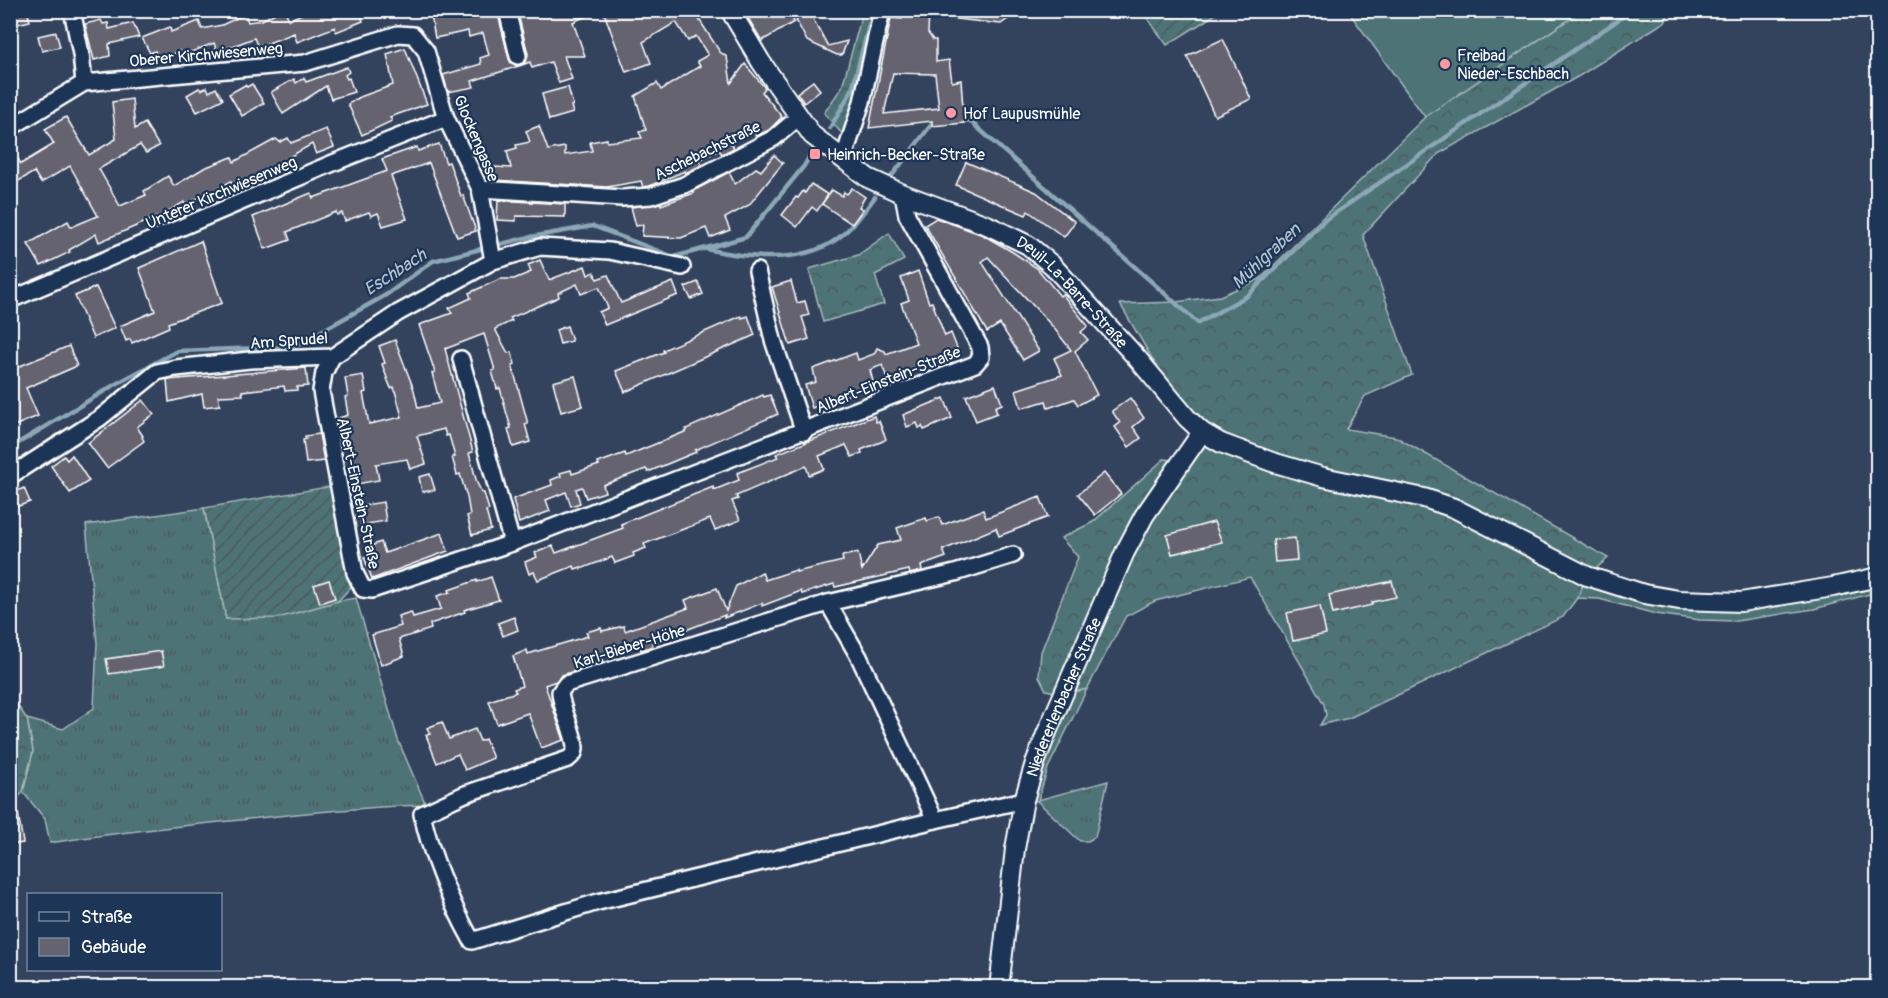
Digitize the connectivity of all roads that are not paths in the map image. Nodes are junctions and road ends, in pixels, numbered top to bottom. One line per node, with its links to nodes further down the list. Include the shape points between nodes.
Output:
1 (72, 10): 7 (street)
2 (507, 10): 6 (street)
3 (730, 10): 8 (street, Deuil-La-Barre-Straße)
4 (882, 10): 11 (street, via 862,102)
5 (414, 34): 7 (street, Oberer Kirchwiesenweg, via 398,34 305,63); 9 (street, Glockengasse, via 426,51)
6 (518, 56)
7 (84, 83): 10 (street, Oberer Kirchwiesenweg)
8 (799, 117): 11 (street, Deuil-La-Barre-Straße, via 812,135); 12 (street, Aschebachstraße, via 774,138 684,185 651,196 622,198)
9 (446, 118): 12 (street, Glockengasse); 17 (street, Unterer Kirchwiesenweg)
10 (10, 128)
11 (843, 160): 13 (street, Deuil-La-Barre-Straße, via 868,178)
12 (480, 189): 14 (street, Glockengasse)
13 (903, 194): 20 (street, Albert-Einstein-Straße, via 908,215 980,346 981,357 975,364); 21 (street, Deuil-La-Barre-Straße, via 987,225 1028,245 1053,265)
14 (493, 261): 15 (street, Am Sprudel, via 540,247 610,251); 18 (street, Am Sprudel, via 398,313)
15 (682, 267)
16 (757, 271): 20 (street, Albert-Einstein-Straße, via 773,340)
17 (10, 300)
18 (332, 357): 22 (street, Am Sprudel, via 250,360 157,372 100,418); 23 (street, Albert-Einstein-Straße, via 321,391 355,573 363,589 372,590)
19 (460, 358): 23 (street)
20 (804, 432): 23 (street, Albert-Einstein-Straße)
21 (1202, 432): 25 (street, Deuil-La-Barre-Straße, via 1272,462 1454,508 1587,576 1644,594 1679,600 1741,602); 27 (street, Niedererlenbacher Straße, via 1144,516 1125,552 1047,732)
22 (10, 476)
23 (512, 543)
24 (1013, 555): 26 (street, Karl-Bieber-Höhe)
25 (1878, 577)
26 (828, 603): 28 (street, via 859,657); 28 (street, Karl-Bieber-Höhe, via 566,684 560,692 561,703 574,754 422,814 456,910 472,941 598,902)
27 (1024, 800): 28 (street); 29 (street, Niedererlenbacher Straße)
28 (935, 820)
29 (999, 987)

